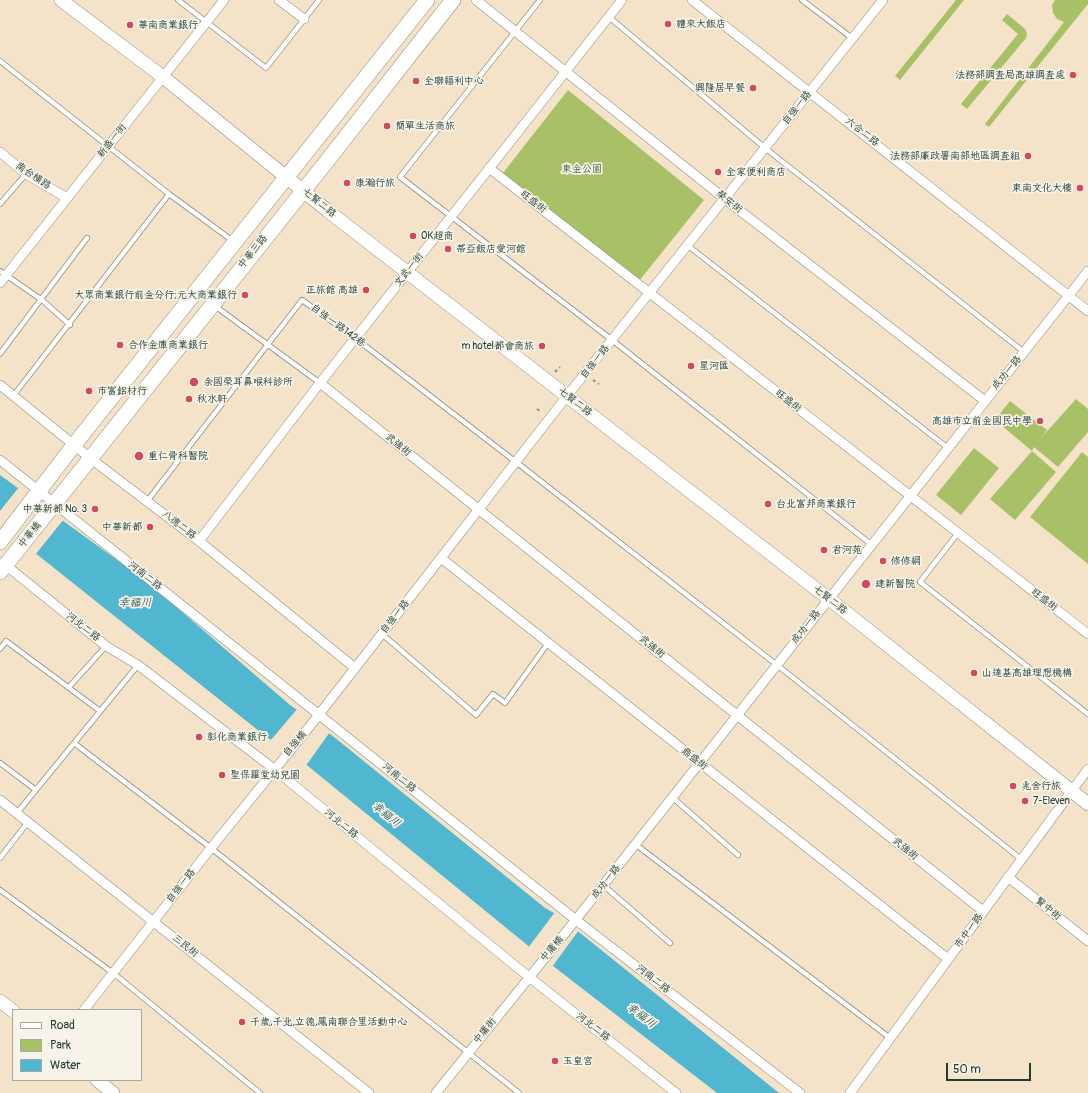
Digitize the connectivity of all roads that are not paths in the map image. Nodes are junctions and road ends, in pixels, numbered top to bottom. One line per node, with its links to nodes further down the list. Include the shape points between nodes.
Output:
1 (61, 0): 21 (street, 七賢二路)
2 (178, 0): 16 (lane)
3 (224, 0): 16 (street, 新盛一街)
4 (279, 0): 15 (street)
5 (318, 0): 15 (lane)
6 (427, 0): 28 (main road, 中華三路)
7 (453, 0): 29 (main road, 中華三路)
8 (476, 0): 17 (street, 榮安街)
9 (540, 0): 17 (lane)
10 (622, 0): 14 (street, 文武一街)
11 (692, 0): 22 (street, 六合二路)
12 (802, 0): 18 (lane)
13 (883, 0): 18 (street, 自強一路)
14 (608, 17): 20 (street, 文武一街); 24 (lane)
15 (304, 19): 16 (lane, via 266,68)
16 (206, 22): 21 (street, 新盛一街)
17 (516, 32): 20 (street, 榮安街); 34 (lane, via 400,177)
18 (852, 38): 22 (street, 自強一路)
19 (0, 61): 23 (lane)
20 (565, 71): 26 (street, 文武一街); 32 (street, 榮安街)
21 (163, 77): 23 (street, 新盛一街); 28 (street, 七賢二路)
22 (810, 92): 24 (street, 自強一路); 42 (street, 六合二路)
23 (108, 146): 30 (lane); 31 (street, 新盛一街)
24 (765, 148): 32 (street, 自強一路); 50 (lane)
25 (0, 152): 27 (street, 南台橫路)
26 (489, 168): 34 (street, 文武一街); 41 (street, 旺盛街)
27 (26, 174): 31 (street, 南台橫路); 33 (lane)
28 (286, 177): 29 (street, 七賢二路); 36 (main road, 中華三路)
29 (303, 190): 38 (street, 七賢二路); 44 (main road, 中華三路)
30 (169, 194): 36 (lane); 46 (lane)
31 (67, 198): 40 (street, 新盛一街)
32 (725, 199): 37 (street, 自強一路); 56 (street, 榮安街)
33 (0, 204)
34 (451, 217): 38 (street, 文武一街); 48 (lane)
35 (87, 238): 43 (lane)
36 (236, 243): 57 (main road, 中華三路)
37 (688, 245): 41 (street, 自強一路); 58 (lane)
38 (408, 271): 47 (street, 文武一街); 55 (street, 七賢二路)
39 (1088, 271): 42 (street, 成功一路)
40 (2, 276): 43 (lane)
41 (650, 293): 48 (street, 自強一路); 63 (street, 旺盛街)
42 (1069, 295): 45 (street, 六合二路); 50 (street, 成功一路)
43 (42, 300): 46 (lane); 51 (lane)
44 (212, 303): 49 (lane); 59 (main road, 中華三路)
45 (1088, 311)
46 (70, 325): 54 (lane)
47 (355, 338): 49 (lane, 自強一路142巷, via 302,300); 52 (street, 文武一街); 61 (lane, 自強一路142巷)
48 (612, 340): 55 (street, 自強一路); 70 (lane)
49 (268, 344): 52 (lane); 64 (lane, 自強一路142巷)
50 (1024, 352): 56 (street, 成功一路)
51 (0, 354)
52 (320, 383): 66 (street, 武強街); 68 (street, 文武一街)
53 (0, 385): 54 (street, 八德二路)
54 (14, 395): 57 (street, 八德二路)
55 (567, 396): 61 (street, 自強一路); 73 (street, 七賢二路)
56 (985, 401): 58 (street, 成功一路)
57 (74, 445): 59 (street, 八德二路); 62 (main road, 中華三路)
58 (948, 448): 63 (street, 成功一路)
59 (90, 458): 64 (street, 八德二路); 65 (main road, 中華三路)
60 (0, 460): 62 (street, 河南二路)
61 (516, 462): 66 (street, 自強一路); 80 (lane, 自強一路142巷)
62 (40, 492): 65 (street, 河南二路); 69 (main road, 中華橋)
63 (910, 496): 67 (street, 旺盛街); 70 (street, 成功一路)
64 (148, 500): 68 (street, 八德二路)
65 (55, 505): 72 (main road, 中華橋); 84 (street, 河南二路)
66 (479, 510): 71 (street, 自強一路); 86 (street, 武強街)
67 (958, 533): 75 (street, 旺盛街); 85 (lane, via 920,582)
68 (199, 541): 81 (street, 八德二路)
69 (0, 542)
70 (872, 545): 73 (street, 成功一路)
71 (441, 558): 74 (street, 自強一路); 76 (street, 鼎盛街)
72 (2, 566): 77 (street, 河北二路)
73 (829, 599): 80 (street, 成功一路); 94 (street, 七賢二路)
74 (382, 634): 76 (lane, via 476,715 493,694 505,703); 81 (street, 自強一路)
75 (1088, 634)
76 (548, 643): 90 (street, 鼎盛街)
77 (106, 646): 79 (street, 河北二路); 82 (lane)
78 (0, 649): 82 (lane, via 6,641)
79 (138, 665): 83 (lane); 91 (street, 河北二路)
80 (777, 665): 86 (street, 成功一路); 104 (lane, 自強一路142巷)
81 (355, 668): 84 (street, 自強一路)
82 (69, 687): 83 (lane)
83 (100, 712): 88 (lane)
84 (320, 714): 87 (street, 自強一路); 109 (street, 河南二路)
85 (1088, 714)
86 (737, 715): 90 (street, 成功一路); 108 (street, 武強街)
87 (310, 726): 91 (street, 自強橋)
88 (74, 743): 93 (lane); 101 (lane)
89 (0, 763): 93 (lane)
90 (700, 763): 95 (street, 成功一路); 114 (street, 鼎盛街)
91 (277, 766): 101 (street, 自強一路); 116 (street, 河北二路)
92 (1088, 769): 94 (street, 市中一路)
93 (36, 790): 98 (lane)
94 (1071, 790): 97 (street, 七賢二路); 104 (street, 市中一路)
95 (672, 798): 100 (street, 成功一路); 102 (lane)
96 (0, 800): 98 (street, 三民街)
97 (1088, 804)
98 (17, 813): 99 (street, 三民街)
99 (28, 822): 103 (lane); 110 (street, 三民街)
100 (635, 844): 106 (street, 成功一路); 120 (lane)
101 (211, 848): 110 (street, 自強一路); 121 (lane)
102 (738, 855)
103 (0, 858)
104 (1021, 859): 105 (street, 市中一路)
105 (1008, 877): 108 (street, 市中一路); 112 (street, 賢中街)
106 (603, 885): 109 (street, 成功一路); 113 (lane)
107 (0, 890): 115 (lane)
108 (983, 911): 114 (street, 市中一路)
109 (576, 920): 111 (street, 成功一路); 129 (street, 河南二路)
110 (154, 922): 115 (street, 自強一路); 125 (street, 三民街)
111 (570, 927): 116 (street, 中庸橋)
112 (1088, 942)
113 (670, 943)
114 (948, 959): 120 (street, 市中一路)
115 (113, 973): 118 (street, 自強一路); 124 (lane)
116 (532, 973): 121 (street, 中庸街); 128 (street, 河北二路)
117 (0, 1001): 119 (street)
118 (85, 1009)
119 (12, 1011)
120 (890, 1038): 130 (street, 市中一路)
121 (469, 1052): 126 (street, 中庸街); 127 (lane)
122 (98, 1081): 123 (street)
123 (113, 1093)
124 (260, 1093)
125 (369, 1093)
126 (436, 1093)
127 (519, 1093)
128 (676, 1093)
129 (800, 1093)
130 (850, 1093)

